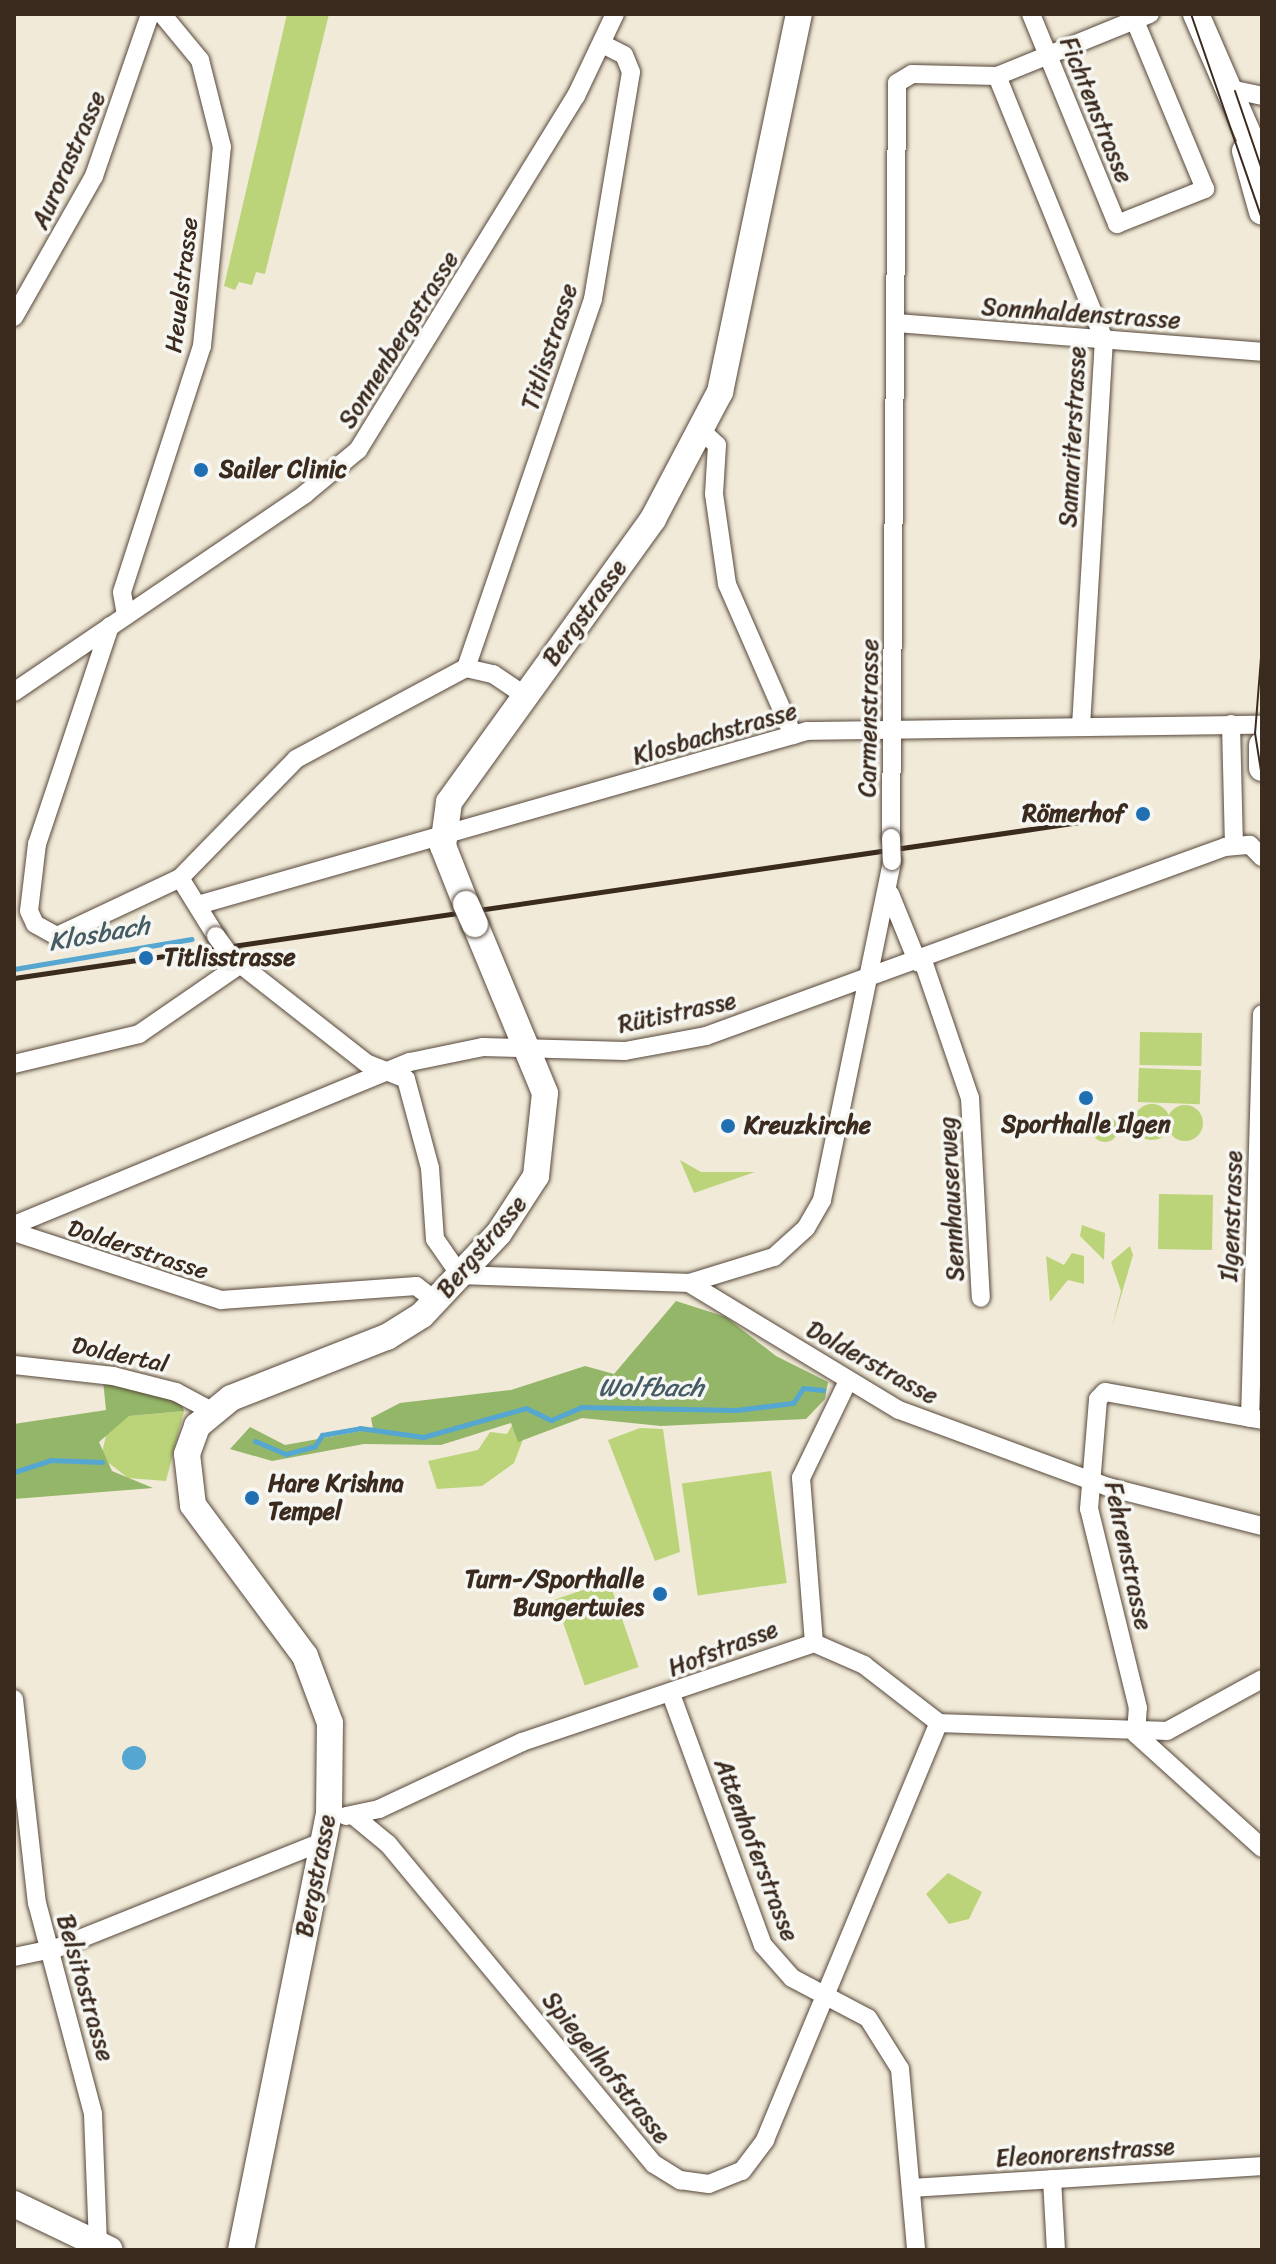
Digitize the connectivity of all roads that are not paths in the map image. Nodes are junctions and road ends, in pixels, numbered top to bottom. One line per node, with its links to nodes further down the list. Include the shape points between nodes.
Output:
1 (150, 14): 15 (street, Aurorastrasse, via 94,176)
2 (162, 14): 20 (street, Heuelstrasse, via 200,60 222,147 202,346 122,592)
3 (615, 14): 8 (street, Sonnenbergstrasse)
4 (799, 14): 19 (main road, Bergstrasse, via 737,335)
5 (1031, 14): 9 (street, Fichtenstrasse)
6 (1196, 14): 11 (main road)
7 (1139, 17): 9 (street); 9 (street, Fichtenstrasse, via 1205,189 1115,218)
8 (604, 45): 20 (street, Sonnenbergstrasse, via 358,450); 21 (street, Titlisstrasse, via 624,55 631,72 593,299)
9 (1049, 58): 10 (street)
10 (997, 76): 16 (street, Carmenstrasse, via 899,78); 17 (street, Samariterstrasse)
11 (1230, 89): 12 (street); 13 (main road); 14 (main road)
12 (1262, 96)
13 (1262, 166)
14 (1262, 212)
15 (14, 317)
16 (896, 323): 17 (street, Sonnhaldenstrasse); 27 (street, Carmenstrasse)
17 (1104, 339): 18 (street, Sonnhaldenstrasse); 25 (street, Samariterstrasse)
18 (1262, 352)
19 (703, 432): 23 (main road, Bergstrasse, via 653,519); 28 (street, via 717,445 718,535 731,598)
20 (118, 620): 22 (street, Sonnenbergstrasse); 34 (street, Heuelstrasse, via 47,804 29,911 45,932 70,934)
21 (466, 668): 23 (street, via 493,674); 34 (street, via 296,759)
22 (14, 692)
23 (524, 695): 31 (main road, Bergstrasse, via 449,802)
24 (1231, 724): 25 (street, Klosbachstrasse); 26 (street, Klosbachstrasse); 32 (street)
25 (1081, 725): 27 (street, Klosbachstrasse)
26 (1262, 725)
27 (893, 728): 28 (street, Klosbachstrasse); 35 (street, Carmenstrasse, bridge)
28 (793, 735): 31 (street, Klosbachstrasse)
29 (1262, 745): 30 (main road)
30 (1262, 768)
31 (443, 836): 36 (street, Klosbachstrasse); 41 (main road, Bergstrasse, via 470,914)
32 (1234, 845): 33 (street, Rütistrasse); 38 (street, Rütistrasse)
33 (1260, 852)
34 (180, 878): 36 (street)
35 (890, 894): 38 (street, Sennhauserweg); 39 (street, Carmenstrasse)
36 (198, 905): 37 (street, bridge)
37 (234, 962): 42 (street, via 139,1034); 43 (street)
38 (920, 962): 39 (street, Rütistrasse); 49 (street, Sennhauserweg, via 970,1098)
39 (868, 982): 41 (street, Rütistrasse, via 653,1047); 48 (street, Carmenstrasse, via 830,1172 806,1228 757,1267)
40 (1262, 1014): 44 (street, Ilgenstrasse)
41 (530, 1048): 43 (street, Rütistrasse, via 483,1047); 47 (main road, Bergstrasse, via 547,1119 536,1176)
42 (14, 1064)
43 (387, 1073): 45 (street, Rütistrasse); 47 (street, via 412,1088 435,1239)
44 (1260, 1184): 54 (street, Ilgenstrasse)
45 (14, 1225)
46 (14, 1232): 50 (street, Dolderstrasse, via 221,1300 416,1286)
47 (460, 1275): 48 (street); 50 (main road, Bergstrasse)
48 (689, 1283): 52 (street, Dolderstrasse)
49 (981, 1298)
50 (436, 1301): 53 (main road, Bergstrasse, via 396,1333)
51 (14, 1365): 53 (street, Doldertal, via 113,1376 176,1392)
52 (847, 1383): 55 (street, Dolderstrasse, via 956,1434); 57 (street, via 801,1478)
53 (210, 1410): 63 (main road, Bergstrasse, via 187,1454 193,1505 311,1668 330,1723)
54 (1256, 1419): 55 (street, Fehrenstrasse, via 1105,1392 1098,1399)
55 (1086, 1479): 56 (street, Dolderstrasse); 62 (street, Fehrenstrasse, via 1138,1708)
56 (1262, 1526)
57 (814, 1643): 59 (street, Hofstrasse); 61 (street, Hofstrasse, via 850,1657)
58 (1262, 1679): 62 (street, via 1167,1731)
59 (671, 1694): 63 (street, Hofstrasse, via 522,1742); 68 (street, Attenhoferstrasse, via 763,1945 792,1978)
60 (14, 1699): 66 (street, Belsitostrasse)
61 (939, 1723): 62 (street); 68 (street, Spiegelhofstrasse)
62 (1136, 1734): 65 (street)
63 (342, 1815): 64 (main road, Bergstrasse); 68 (street, Spiegelhofstrasse, via 388,1844 654,2164 680,2180 721,2181 750,2163)
64 (324, 1841): 66 (street); 74 (main road, Bergstrasse)
65 (1262, 1848)
66 (46, 1951): 67 (street); 73 (street, Belsitostrasse, via 93,2114)
67 (14, 1957)
68 (823, 1993): 71 (street, Attenhoferstrasse, via 868,2018 900,2069)
69 (1262, 2166): 70 (street, Eleonorenstrasse)
70 (1052, 2179): 71 (street, Eleonorenstrasse); 76 (street)
71 (912, 2188): 75 (street, Attenhoferstrasse)
72 (14, 2204): 73 (main road)
73 (104, 2247)
74 (241, 2250)
75 (916, 2250)
76 (1056, 2250)

